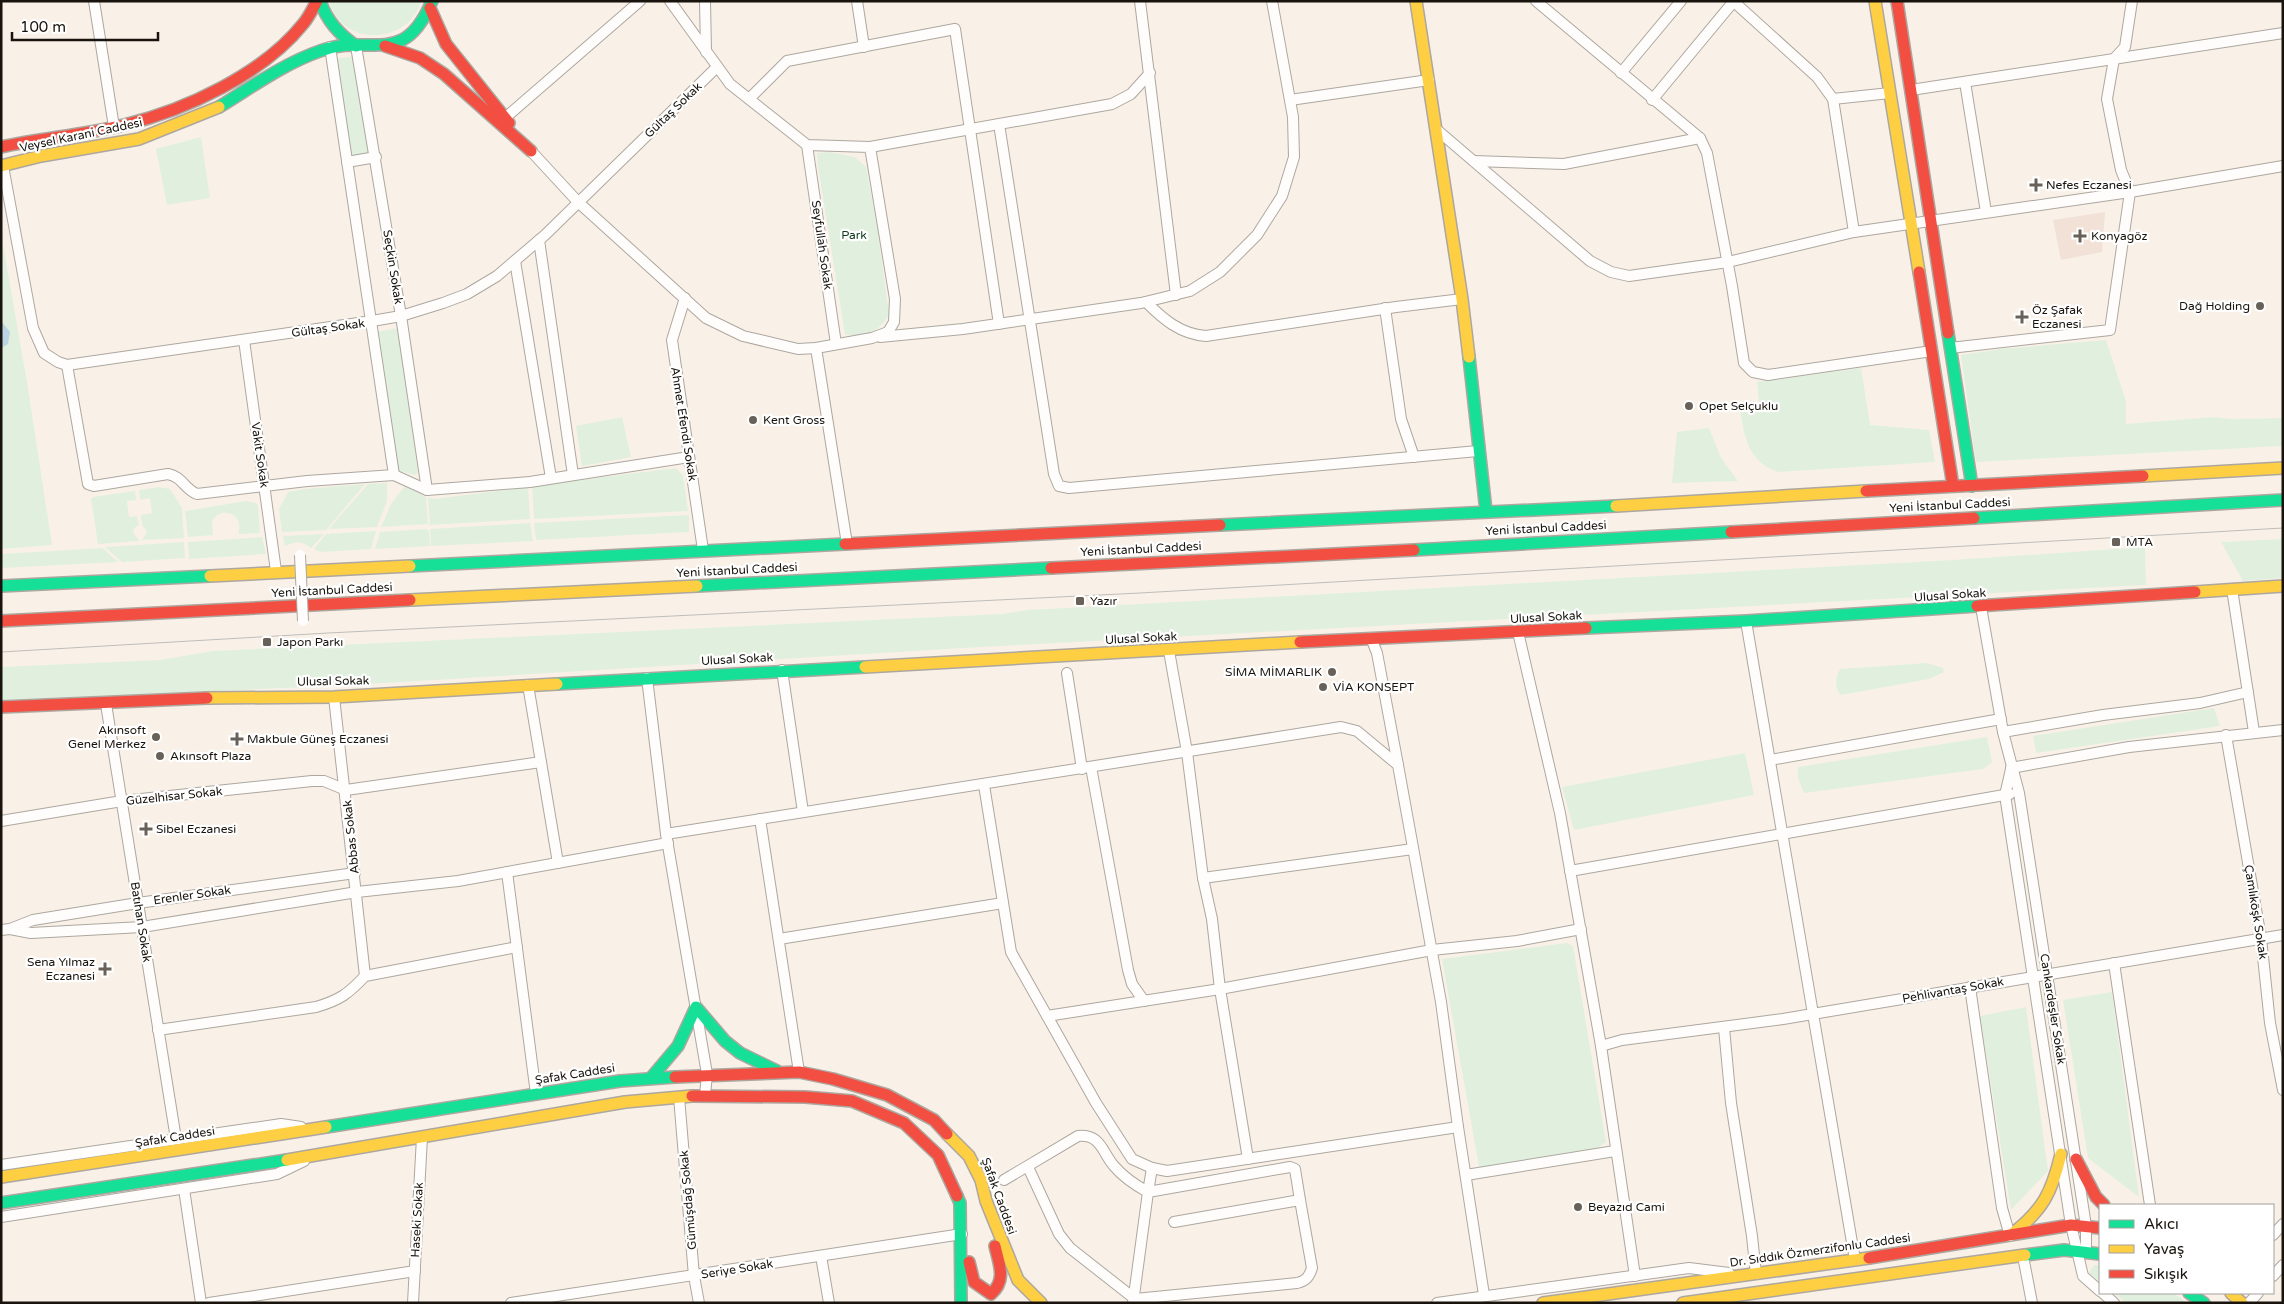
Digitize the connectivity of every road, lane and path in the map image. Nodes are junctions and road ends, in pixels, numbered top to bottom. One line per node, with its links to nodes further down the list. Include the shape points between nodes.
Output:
1 (94, 1): 37 (street)
2 (318, 1): 18 (main road, via 333,28); 37 (main road, Veysel Karani Caddesi, via 311,15 285,46 248,72 180,106)
3 (640, 1): 35 (street)
4 (670, 1): 22 (street)
5 (706, 1): 22 (street)
6 (857, 1): 21 (street)
7 (1140, 1): 25 (street)
8 (1272, 1): 33 (street)
9 (1416, 1): 27 (main road)
10 (1536, 1): 26 (street)
11 (1681, 1): 26 (street)
12 (1734, 1): 32 (street, via 1817,77); 34 (street)
13 (1875, 1): 30 (main road)
14 (1897, 1): 29 (main road)
15 (2132, 1): 23 (street, via 2125,46)
16 (431, 5): 19 (main road, via 426,18 415,31 401,41); 35 (main road, via 446,44)
17 (2283, 33): 23 (street)
18 (356, 46): 19 (main road, Veysel Karani Caddesi); 20 (main road, Veysel Karani Caddesi); 45 (street, Seçkin Sokak)
19 (385, 46): 44 (main road, via 420,58 444,74)
20 (330, 47): 47 (street); 48 (main road, Veysel Karani Caddesi, via 283,67 213,111 164,130 139,139)
21 (864, 47): 31 (street, via 788,61); 38 (street, via 955,30)
22 (706, 52): 24 (street)
23 (2114, 59): 28 (street); 50 (street, via 2107,99 2121,170)
24 (717, 67): 31 (street, via 730,84); 51 (street, Gültaş Sokak)
25 (1150, 73): 36 (street, via 1131,94 1112,104); 59 (street)
26 (1621, 73): 34 (street)
27 (1429, 80): 33 (street); 39 (main road)
28 (1965, 82): 29 (street); 52 (street)
29 (1911, 90): 53 (main road)
30 (1890, 93): 32 (street); 54 (main road)
31 (749, 99): 41 (street)
32 (1833, 99): 55 (street)
33 (1290, 100): 59 (street, via 1294,157 1282,196 1257,235 1220,272 1190,292)
34 (1652, 100): 40 (street)
35 (505, 118): 44 (main road)
36 (999, 124): 38 (street); 65 (street)
37 (114, 127): 42 (main road, Veysel Karani Caddesi)
38 (971, 129): 43 (street); 67 (street)
39 (1436, 129): 46 (street); 61 (main road)
40 (1700, 138): 46 (street, via 1564,164); 58 (street, via 1707,154)
41 (807, 145): 43 (street); 70 (street, Seyfullah Sokak)
42 (1, 147)
43 (870, 147): 68 (street, via 894,299 894,322 888,332)
44 (531, 151): 51 (street)
45 (376, 157): 47 (street); 64 (street, Seçkin Sokak)
46 (1474, 161): 58 (street, via 1590,261 1611,272 1629,276)
47 (347, 162): 66 (street)
48 (2, 166): 74 (street, via 33,328 44,352)
49 (2283, 166): 50 (street)
50 (2130, 192): 52 (street); 72 (street, via 2110,330)
51 (578, 202): 56 (street, Gültaş Sokak); 60 (street)
52 (1986, 212): 53 (street)
53 (1931, 220): 54 (street); 72 (main road)
54 (1910, 225): 55 (street); 73 (main road)
55 (1854, 232): 58 (street)
56 (540, 240): 57 (street, Gültaş Sokak); 80 (street)
57 (515, 261): 64 (street, Gültaş Sokak, via 467,294); 81 (street)
58 (1728, 262): 73 (street, via 1744,363 1752,372 1768,375)
59 (1176, 295): 62 (street)
60 (684, 298): 71 (street, via 706,318 743,336 798,349); 76 (street, Ahmet Efendi Sokak, via 672,340)
61 (1462, 299): 63 (street); 75 (main road)
62 (1146, 302): 63 (street, via 1168,323 1191,334 1206,336); 65 (street)
63 (1384, 308): 77 (street, via 1401,418)
64 (401, 316): 66 (street, Gültaş Sokak); 85 (street, Seçkin Sokak)
65 (1030, 319): 67 (street); 77 (street, via 1054,474 1058,486 1063,488)
66 (372, 322): 69 (street, Gültaş Sokak); 79 (street)
67 (999, 324): 68 (street)
68 (872, 338): 70 (street)
69 (244, 340): 74 (street, Gültaş Sokak); 82 (street, Vakit Sokak)
70 (836, 344): 71 (street)
71 (816, 348): 88 (street)
72 (1950, 348): 84 (main road)
73 (1932, 351): 83 (main road)
74 (67, 365): 82 (street, via 88,484 94,486 168,474 177,476 190,492 197,494)
75 (1478, 451): 77 (street); 87 (main road)
76 (689, 457): 80 (street); 89 (street, Ahmet Efendi Sokak)
77 (1414, 457)
78 (2283, 468): 84 (main road, Yeni İstanbul Caddesi)
79 (394, 475): 82 (street); 85 (street)
80 (573, 475): 81 (street)
81 (551, 478): 85 (street)
82 (264, 485): 91 (street, Vakit Sokak)
83 (1953, 486): 84 (main road, Yeni İstanbul Caddesi); 87 (main road, Yeni İstanbul Caddesi)
84 (1972, 486)
85 (427, 490)
86 (2283, 500): 96 (main road, Yeni İstanbul Caddesi, via 1425,549)
87 (1486, 511): 88 (main road, Yeni İstanbul Caddesi)
88 (847, 544): 89 (main road, Yeni İstanbul Caddesi)
89 (703, 550): 91 (main road, Yeni İstanbul Caddesi)
90 (300, 555): 97 (street, bridge)
91 (276, 571): 92 (main road, Yeni İstanbul Caddesi)
92 (1, 586)
93 (2283, 586): 94 (main road, Ulusal Sokak)
94 (2232, 589): 95 (main road, Ulusal Sokak); 106 (street)
95 (1981, 607): 98 (main road, Ulusal Sokak); 112 (street, Cankardeşler Sokak)
96 (1, 621)
97 (303, 621)
98 (1746, 621): 99 (main road, Ulusal Sokak); 118 (street)
99 (1518, 632): 100 (main road, Ulusal Sokak); 136 (street, via 1560,813)
100 (1371, 638): 101 (main road, Ulusal Sokak); 120 (street, via 1377,653)
101 (1169, 651): 102 (main road, Ulusal Sokak); 117 (street)
102 (782, 670): 104 (main road, Ulusal Sokak); 128 (street)
103 (1067, 674): 121 (street)
104 (647, 678): 105 (main road, Ulusal Sokak); 132 (street)
105 (528, 685): 107 (main road, Ulusal Sokak); 119 (street)
106 (2248, 692): 114 (street, via 2200,703); 115 (street)
107 (334, 697): 108 (main road, Ulusal Sokak, via 277,695); 124 (street, Abbas Sokak)
108 (106, 704): 110 (main road, Ulusal Sokak); 127 (street, Batıhan Sokak)
109 (1, 707): 110 (main road, Ulusal Sokak)
110 (53, 707): 111 (main road)
111 (1, 717)
112 (2001, 719): 114 (street, Cankardeşler Sokak); 118 (street)
113 (2283, 730): 115 (street)
114 (2003, 732): 122 (street, Cankardeşler Sokak)
115 (2254, 732): 116 (street)
116 (2226, 735): 122 (street, via 2129,747); 146 (street, Çamlıköşk Sokak)
117 (1187, 752): 120 (street, via 1341,726 1357,731); 121 (street); 138 (street)
118 (1770, 760): 131 (street)
119 (541, 762): 124 (street); 134 (street)
120 (1398, 765): 133 (street)
121 (1086, 768): 123 (street); 156 (street, via 1128,970 1132,984)
122 (2011, 768): 125 (street, Cankardeşler Sokak); 126 (street, Cankardeşler Sokak)
123 (984, 785): 128 (street); 141 (street)
124 (346, 790): 127 (street, Güzelhisar Sokak, via 324,780); 137 (street, Abbas Sokak)
125 (2019, 793): 126 (street); 151 (street, Cankardeşler Sokak)
126 (2005, 795): 131 (street); 153 (street, Cankardeşler Sokak)
127 (122, 802): 130 (street, Güzelhisar Sokak); 140 (street, Batıhan Sokak)
128 (803, 812): 129 (street)
129 (760, 819): 132 (street); 147 (street)
130 (1, 821)
131 (1782, 834): 136 (street); 158 (street)
132 (667, 839): 134 (street); 157 (street)
133 (1413, 849): 138 (street); 149 (street)
134 (558, 863): 135 (street)
135 (507, 872): 139 (street); 148 (street)
136 (1570, 872): 144 (street)
137 (355, 874): 139 (street, Abbas Sokak); 140 (street, Erenler Sokak)
138 (1203, 878): 155 (street, via 1212,919)
139 (358, 892): 142 (street); 152 (street, Abbas Sokak)
140 (138, 903): 142 (street, Batıhan Sokak); 143 (street, Erenler Sokak, via 33,920)
141 (1003, 903): 147 (street); 159 (street, via 1011,952)
142 (142, 927): 143 (street, via 31,933); 161 (street, Batıhan Sokak)
143 (5, 929)
144 (1581, 929): 149 (street, via 1517,941); 162 (street)
145 (2283, 935): 146 (street, Pehlivantaş Sokak)
146 (2261, 938): 150 (street, Pehlivantaş Sokak); 167 (street, Çamlıköşk Sokak, via 2270,1023)
147 (779, 939): 163 (street)
148 (517, 947): 152 (street); 168 (street)
149 (1432, 950): 155 (street); 171 (street)
150 (2114, 963): 151 (street, Pehlivantaş Sokak); 191 (street)
151 (2047, 974): 153 (street, Pehlivantaş Sokak); 179 (street, Cankardeşler Sokak)
152 (365, 976): 161 (street, via 349,993 316,1007)
153 (2032, 976): 154 (street, Pehlivantaş Sokak); 176 (street, Cankardeşler Sokak)
154 (1970, 987): 158 (street, Pehlivantaş Sokak); 201 (street, via 2002,1208)
155 (1220, 989): 156 (street); 178 (street)
156 (1144, 1001): 159 (street)
157 (696, 1007): 164 (main road, via 725,1041 740,1053); 165 (street); 166 (main road, via 685,1036 667,1063)
158 (1813, 1014): 160 (street, Pehlivantaş Sokak); 206 (street)
159 (1047, 1016): 182 (street, via 1132,1159)
160 (1724, 1028): 162 (street, Pehlivantaş Sokak, via 1622,1040); 209 (street, via 1731,1103 1752,1236)
161 (158, 1030): 174 (street, Batıhan Sokak)
162 (1601, 1046): 175 (street)
163 (799, 1072): 164 (main road, Şafak Caddesi); 192 (main road, Şafak Caddesi, via 887,1095 934,1120 969,1156 981,1180)
164 (780, 1073): 165 (main road, Şafak Caddesi)
165 (707, 1074): 166 (main road, Şafak Caddesi); 169 (street)
166 (651, 1078): 168 (main road, Şafak Caddesi)
167 (2283, 1090)
168 (536, 1094): 172 (main road, Şafak Caddesi)
169 (705, 1095): 170 (main road); 199 (main road, via 852,1101 904,1123 938,1155 960,1203)
170 (679, 1097): 173 (main road, via 625,1102); 211 (street, Gümüşdağ Sokak)
171 (1458, 1127): 178 (street); 183 (street)
172 (317, 1129): 174 (street, via 281,1124); 184 (main road, Şafak Caddesi)
173 (422, 1137): 177 (main road); 208 (street, Haseki Sokak)
174 (176, 1139): 180 (street)
175 (1615, 1150): 183 (street); 212 (street)
176 (2061, 1154): 196 (street, Cankardeşler Sokak); 201 (main road, via 2054,1188 2044,1206)
177 (318, 1155): 186 (street, via 277,1174); 189 (main road)
178 (1248, 1159): 182 (street, via 1167,1171)
179 (2076, 1159): 190 (main road); 197 (street, Cankardeşler Sokak)
180 (1, 1165)
181 (1028, 1167): 185 (street); 187 (street, via 1078,1136 1088,1136 1099,1143 1113,1166 1130,1182); 220 (street, via 1059,1234 1070,1248)
182 (1152, 1168): 187 (street)
183 (1466, 1175): 219 (street)
184 (1, 1177)
185 (1004, 1180)
186 (184, 1189): 193 (street); 221 (street)
187 (1148, 1192): 188 (street, via 1290,1167 1296,1169); 220 (street)
188 (1300, 1200): 194 (street); 220 (street, via 1312,1268 1304,1281)
189 (1, 1203)
190 (2103, 1204)
191 (2150, 1204)
192 (988, 1205): 199 (main road, via 1002,1275 1001,1284 990,1294 977,1288 970,1278); 228 (main road, Şafak Caddesi, via 1018,1280)
193 (1, 1217)
194 (1174, 1222)
195 (2283, 1224): 200 (street)
196 (2071, 1225): 197 (main road, Dr. Sıddık Özmerzifonlu Caddesi); 201 (main road, Dr. Sıddık Özmerzifonlu Caddesi); 202 (street, Cankardeşler Sokak)
197 (2086, 1226): 198 (main road, Dr. Sıddık Özmerzifonlu Caddesi); 202 (street, Cankardeşler Sokak)
198 (2099, 1228)
199 (962, 1234): 204 (street, Seriye Sokak); 227 (main road)
200 (2274, 1234)
201 (2010, 1236): 206 (main road, Dr. Sıddık Özmerzifonlu Caddesi)
202 (2082, 1251): 203 (main road); 205 (main road); 213 (street, via 2083,1276)
203 (2099, 1254)
204 (821, 1256): 211 (street, Seriye Sokak); 226 (street)
205 (2023, 1256): 214 (main road); 233 (street)
206 (1855, 1260): 209 (main road, Dr. Sıddık Özmerzifonlu Caddesi)
207 (2283, 1265): 210 (street)
208 (415, 1271): 222 (street); 223 (street, Haseki Sokak)
209 (1751, 1274): 212 (street, via 1689,1268); 230 (main road, Dr. Sıddık Özmerzifonlu Caddesi)
210 (2274, 1275)
211 (694, 1276): 224 (street, Seriye Sokak); 225 (street, Gümüşdağ Sokak)
212 (1635, 1276): 219 (street)
213 (2099, 1290)
214 (1749, 1294): 231 (main road); 232 (street)
215 (2103, 1294): 234 (street)
216 (2190, 1294): 235 (main road)
217 (2231, 1294): 236 (main road)
218 (2257, 1294): 237 (street)
219 (1484, 1296): 229 (street)
220 (1134, 1301)
221 (201, 1303)
222 (209, 1303)
223 (413, 1303)
224 (512, 1303)
225 (699, 1303)
226 (829, 1303)
227 (961, 1303)
228 (1041, 1303)
229 (1437, 1303)
230 (1543, 1303)
231 (1683, 1303)
232 (1729, 1303)
233 (2032, 1303)
234 (2114, 1303)
235 (2204, 1303)
236 (2242, 1303)
237 (2248, 1303)

